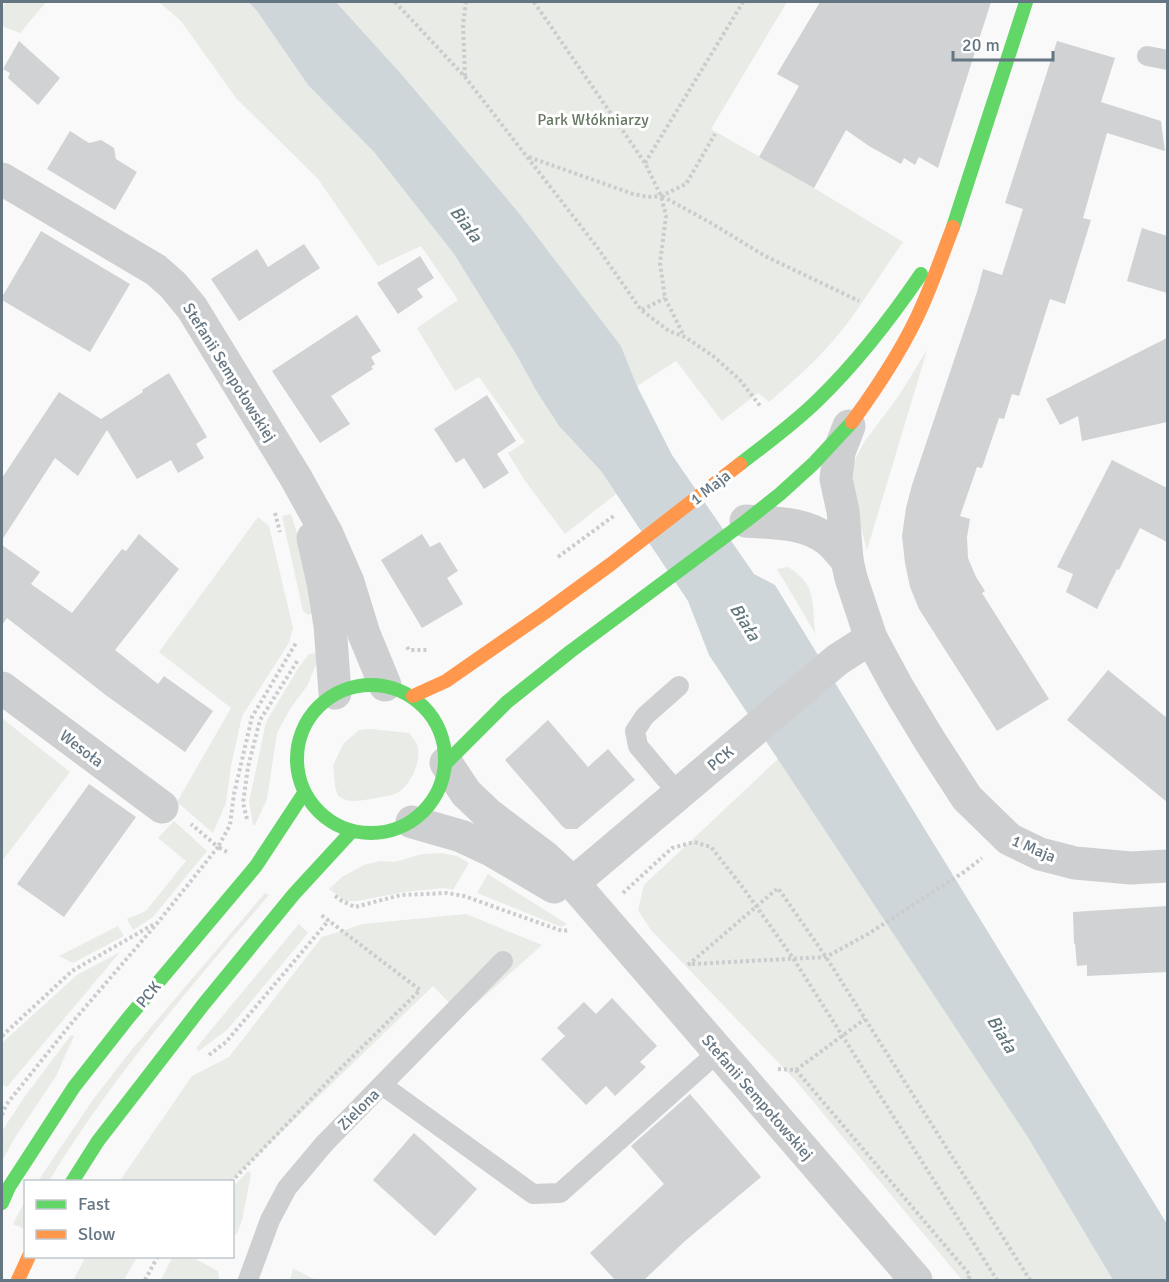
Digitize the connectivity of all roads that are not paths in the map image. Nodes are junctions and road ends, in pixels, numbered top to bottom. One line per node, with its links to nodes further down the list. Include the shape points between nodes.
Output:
1 (1026, 2): 5 (street, 1 Maja)
2 (1147, 56): 3 (lane)
3 (1167, 60)
4 (2, 179): 7 (street, Stefanii Sempołowskiej, via 156,270 173,285 192,308)
5 (955, 223): 6 (street, 1 Maja, via 923,305 902,346); 13 (street, 1 Maja, via 908,293 849,368 774,438 611,564 446,681)
6 (849, 426): 8 (street, 1 Maja, via 813,464); 9 (street, 1 Maja, via 839,452 836,479)
7 (296, 478): 13 (street, Stefanii Sempołowskiej, via 340,563 364,634); 14 (street, Stefanii Sempołowskiej, via 323,582)
8 (746, 521): 9 (street, 1 Maja, via 779,523 816,532); 15 (street, 1 Maja, via 507,702)
9 (847, 560): 10 (street, 1 Maja)
10 (871, 638): 17 (street, PCK, via 837,660); 21 (street, 1 Maja, via 967,798 1008,839 1040,854 1076,863 1131,868)
11 (679, 686): 17 (lane, via 645,716 635,732 639,746)
12 (2, 688): 18 (street, Wesoła)
13 (399, 690): 14 (street, via 359,684); 15 (street, via 434,718 445,745)
14 (335, 693): 16 (street, via 313,711 300,737 296,765)
15 (446, 763): 19 (street, via 432,804); 22 (street, Stefanii Sempołowskiej, via 473,800)
16 (304, 793): 20 (street, via 324,818); 28 (street, PCK, via 256,866 74,1087)
17 (679, 793): 22 (street, PCK)
18 (162, 807)
19 (412, 822): 20 (street, via 393,831); 23 (street, Stefanii Sempołowskiej, via 481,845)
20 (352, 831): 27 (street, via 294,894 143,1081)
21 (1167, 866)
22 (573, 883): 23 (street, Stefanii Sempołowskiej)
23 (599, 914): 25 (street, Stefanii Sempołowskiej)
24 (503, 961): 26 (lane, Zielona)
25 (719, 1051): 26 (lane, via 560,1193 533,1194); 32 (street, Stefanii Sempołowskiej)
26 (382, 1085): 31 (lane, Zielona, via 287,1188 270,1220)
27 (73, 1180)
28 (2, 1203)
29 (29, 1258): 30 (street)
30 (18, 1281)
31 (248, 1281)
32 (916, 1281)

